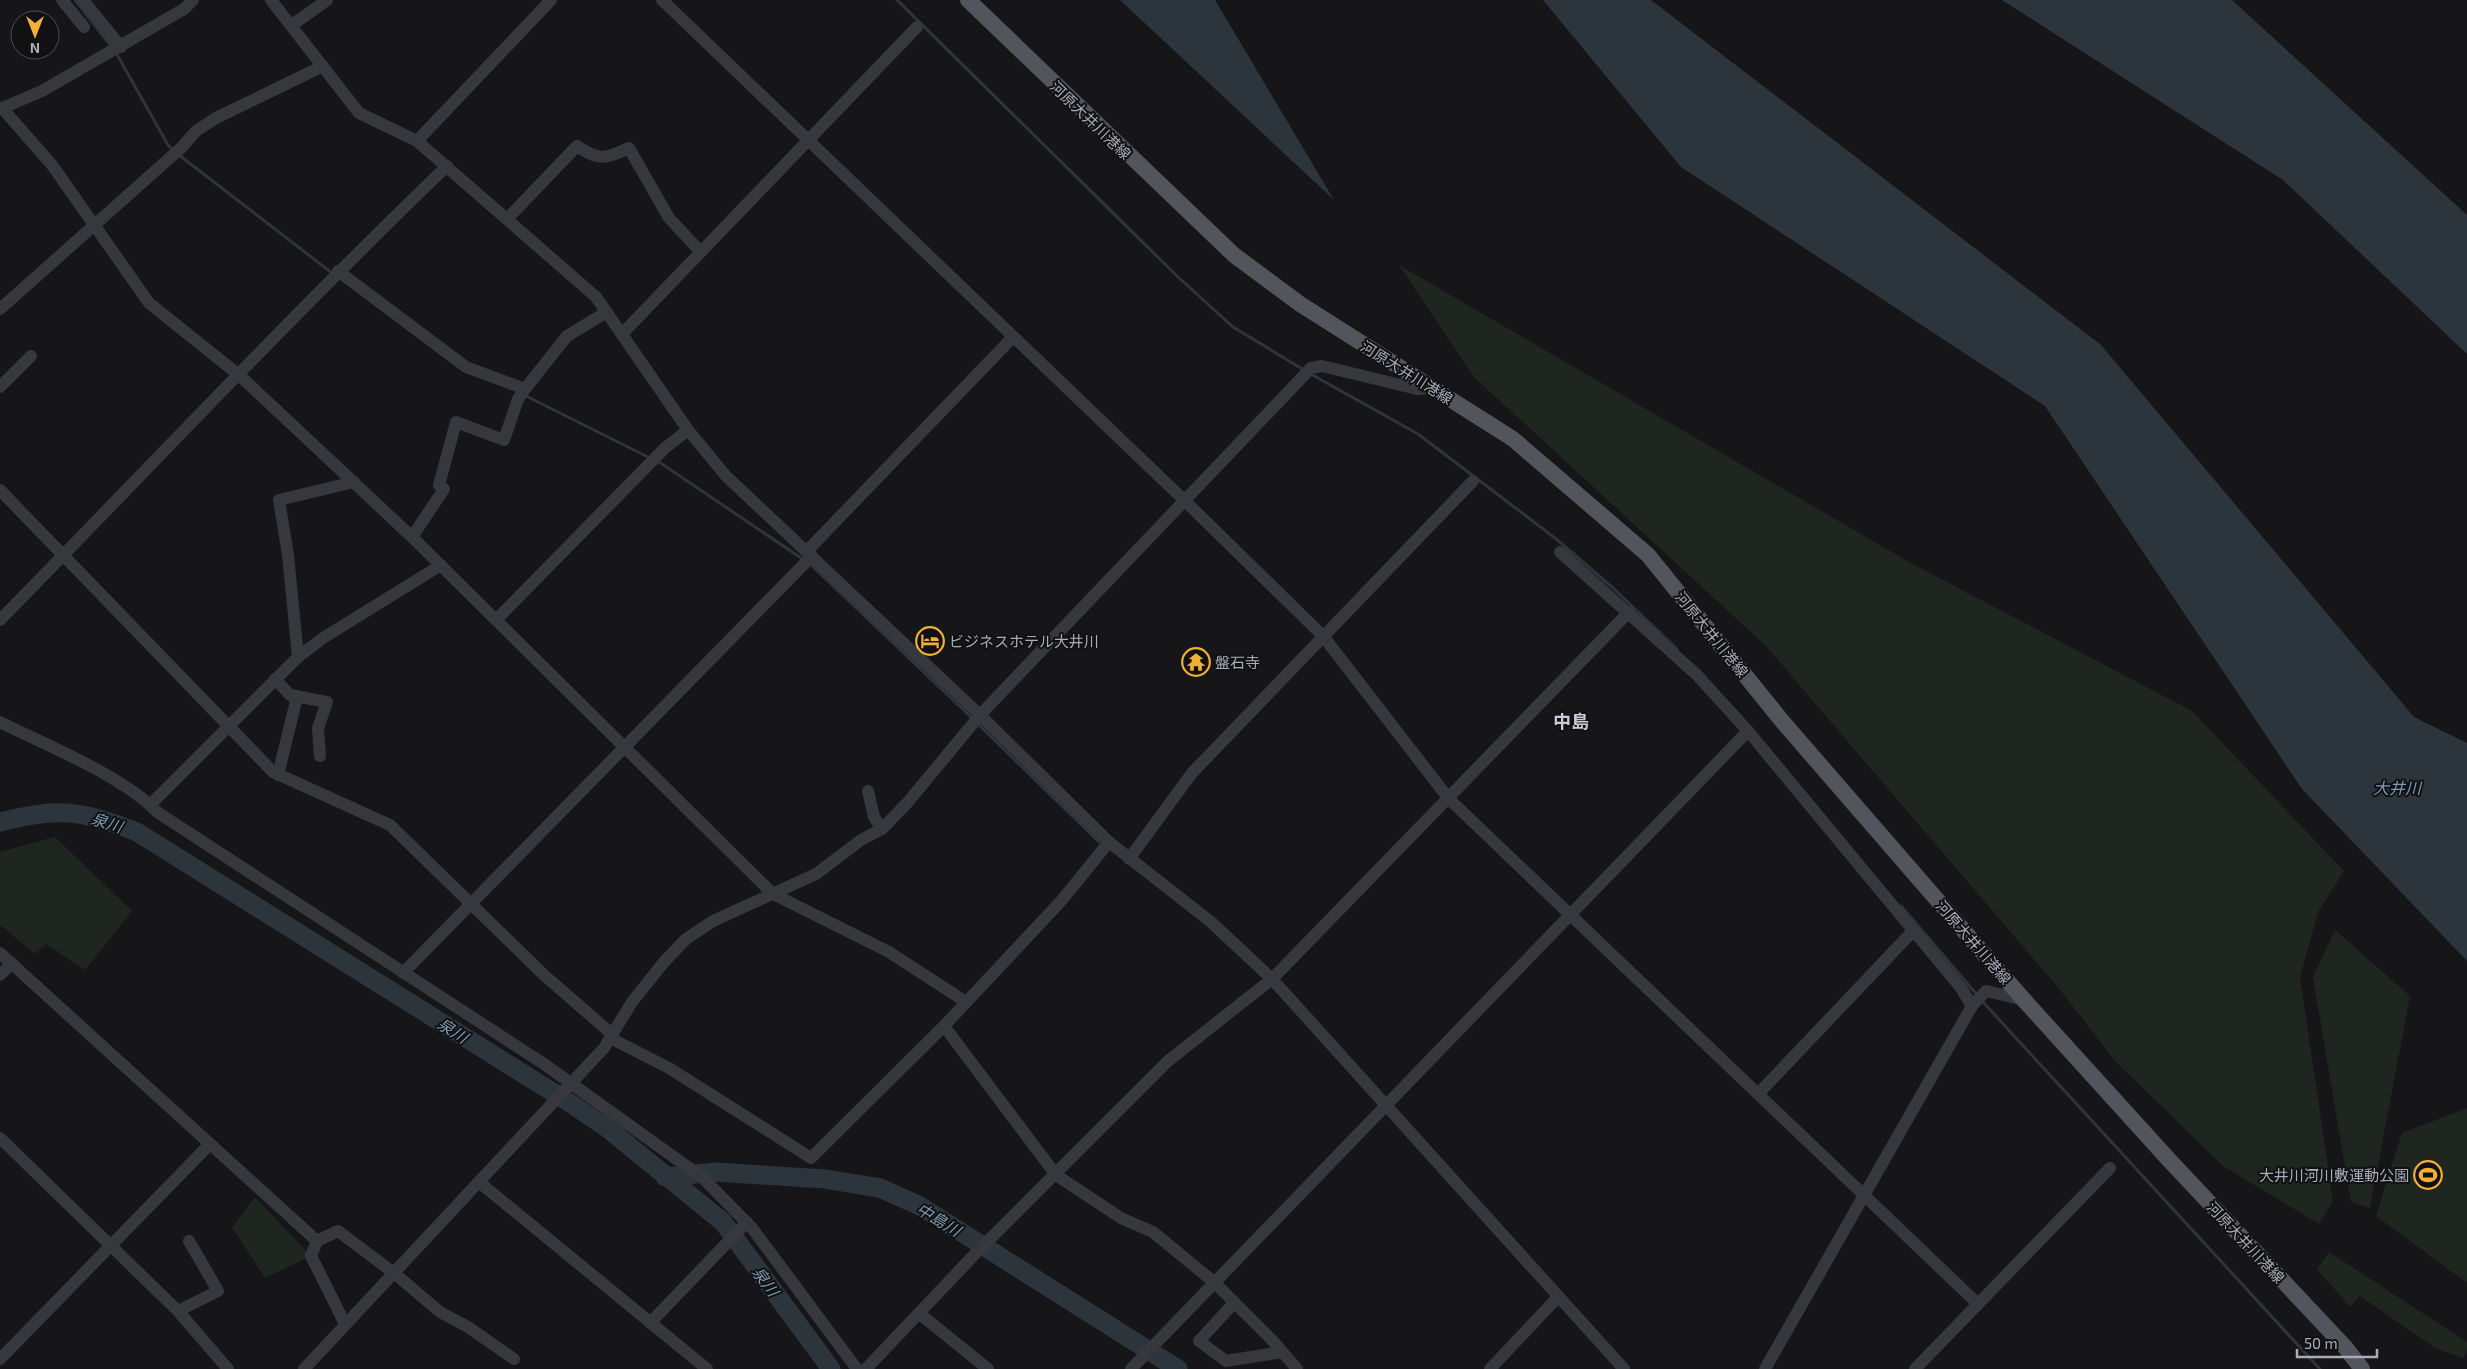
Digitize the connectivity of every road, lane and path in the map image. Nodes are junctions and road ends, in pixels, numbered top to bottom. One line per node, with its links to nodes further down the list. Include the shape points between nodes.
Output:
1 (62, 0): 11 (street)
2 (83, 0): 12 (street)
3 (192, 0): 12 (street, via 184,9)
4 (271, 0): 9 (street)
5 (327, 0): 9 (street)
6 (551, 0): 16 (street)
7 (662, 0): 15 (street)
8 (968, 0): 29 (main road, 河原大井川港線, via 1234,255 1300,304)
9 (292, 25): 13 (street)
10 (917, 27): 15 (street)
11 (84, 28)
12 (121, 47): 14 (street, via 42,91)
13 (323, 66): 16 (street, via 359,114); 19 (street, via 196,131)
14 (1, 108): 19 (street, via 52,165)
15 (808, 139): 20 (street); 25 (street)
16 (417, 141): 17 (street)
17 (447, 166): 18 (street); 21 (street)
18 (507, 219): 20 (street, via 576,146 591,156 610,157 629,148 669,218); 23 (street, via 596,297)
19 (95, 225): 22 (street); 27 (street, via 149,303)
20 (700, 251): 24 (street)
21 (335, 274): 27 (street); 30 (street, via 466,367)
22 (0, 309)
23 (607, 312): 24 (street); 30 (street, via 567,336)
24 (622, 334): 31 (street)
25 (1013, 337): 35 (street); 38 (street)
26 (31, 356): 28 (street)
27 (239, 376): 33 (street); 39 (street)
28 (0, 387)
29 (1432, 388): 35 (street, via 1417,389 1322,366 1307,373); 70 (main road, 河原大井川港線, via 1513,439 1648,555 1782,721)
30 (522, 393): 36 (street, via 504,440 456,422 439,486 444,489)
31 (688, 430): 38 (street, via 726,476); 43 (street, via 659,454)
32 (1473, 481): 44 (street)
33 (354, 482): 36 (street); 45 (street, via 279,500)
34 (0, 490): 39 (street)
35 (1185, 501): 44 (street); 48 (street)
36 (412, 537): 40 (street)
37 (1560, 552): 41 (street)
38 (810, 554): 48 (street); 52 (street, via 802,566)
39 (63, 556): 42 (street); 50 (street)
40 (441, 564): 43 (street); 45 (street)
41 (1629, 612): 51 (street, via 1697,675); 56 (street)
42 (0, 620)
43 (496, 620): 52 (street)
44 (1323, 636): 56 (street); 60 (street, via 1192,773)
45 (298, 657): 46 (street)
46 (276, 679): 47 (street, via 290,695); 50 (street)
47 (297, 697): 53 (street, via 327,702 318,728); 54 (street)
48 (980, 715): 58 (street); 59 (street)
49 (0, 722): 57 (street, via 113,779)
50 (228, 726): 54 (street); 57 (street)
51 (1748, 731): 63 (street); 64 (street)
52 (624, 747): 61 (street); 62 (street)
53 (320, 756)
54 (278, 775): 62 (street, via 390,825)
55 (868, 791): 58 (street, via 874,817)
56 (1449, 799): 63 (street); 69 (street)
57 (150, 805): 67 (street)
58 (882, 829): 61 (street, via 861,840 816,874)
59 (1109, 842): 60 (street); 71 (street, via 1062,900)
60 (1129, 859): 69 (street, via 1211,922)
61 (773, 894): 71 (street, via 889,952); 74 (street, via 713,921 686,939 632,1002)
62 (469, 904): 67 (street); 74 (street)
63 (1570, 915): 76 (street); 77 (street)
64 (1913, 931): 72 (street); 76 (street)
65 (0, 953): 66 (street)
66 (12, 963): 68 (street); 79 (street)
67 (403, 974): 75 (street)
68 (0, 975)
69 (1272, 979): 77 (street); 81 (street, via 1168,1061)
70 (2024, 1000): 72 (street, via 1986,990); 112 (main road, 河原大井川港線)
71 (966, 1002): 73 (street)
72 (1973, 1004): 83 (street)
73 (944, 1026): 74 (street, via 811,1158 669,1068); 81 (street)
74 (612, 1036): 75 (street)
75 (571, 1083): 82 (street); 84 (street, via 703,1178)
76 (1758, 1094): 83 (street)
77 (1387, 1107): 89 (street); 90 (street)
78 (0, 1138): 87 (street)
79 (210, 1144): 86 (street); 87 (street)
80 (2110, 1168): 92 (street)
81 (1056, 1175): 89 (street, via 1120,1218 1153,1232); 94 (street, via 974,1254)
82 (479, 1182): 88 (street); 95 (street)
83 (1864, 1196): 92 (street); 110 (street)
84 (747, 1223): 95 (street); 103 (street)
85 (189, 1241): 93 (street, via 218,1291)
86 (317, 1241): 88 (street, via 338,1231); 96 (street, via 311,1256)
87 (111, 1245): 93 (street); 99 (street)
88 (394, 1272): 96 (street); 98 (street, via 440,1312)
89 (1214, 1283): 91 (street); 106 (street)
90 (1558, 1297): 108 (street); 109 (street)
91 (1234, 1303): 97 (street); 97 (street, via 1199,1341 1226,1361)
92 (1978, 1304): 111 (street)
93 (178, 1311): 100 (street)
94 (920, 1314): 104 (street); 105 (street)
95 (650, 1322): 102 (street)
96 (345, 1324): 101 (street)
97 (1282, 1352): 107 (street)
98 (514, 1359)
99 (0, 1360)
100 (228, 1369)
101 (304, 1369)
102 (707, 1369)
103 (857, 1369)
104 (866, 1369)
105 (988, 1369)
106 (1131, 1369)
107 (1297, 1369)
108 (1490, 1369)
109 (1624, 1369)
110 (1765, 1369)
111 (1915, 1369)
112 (2362, 1369)

